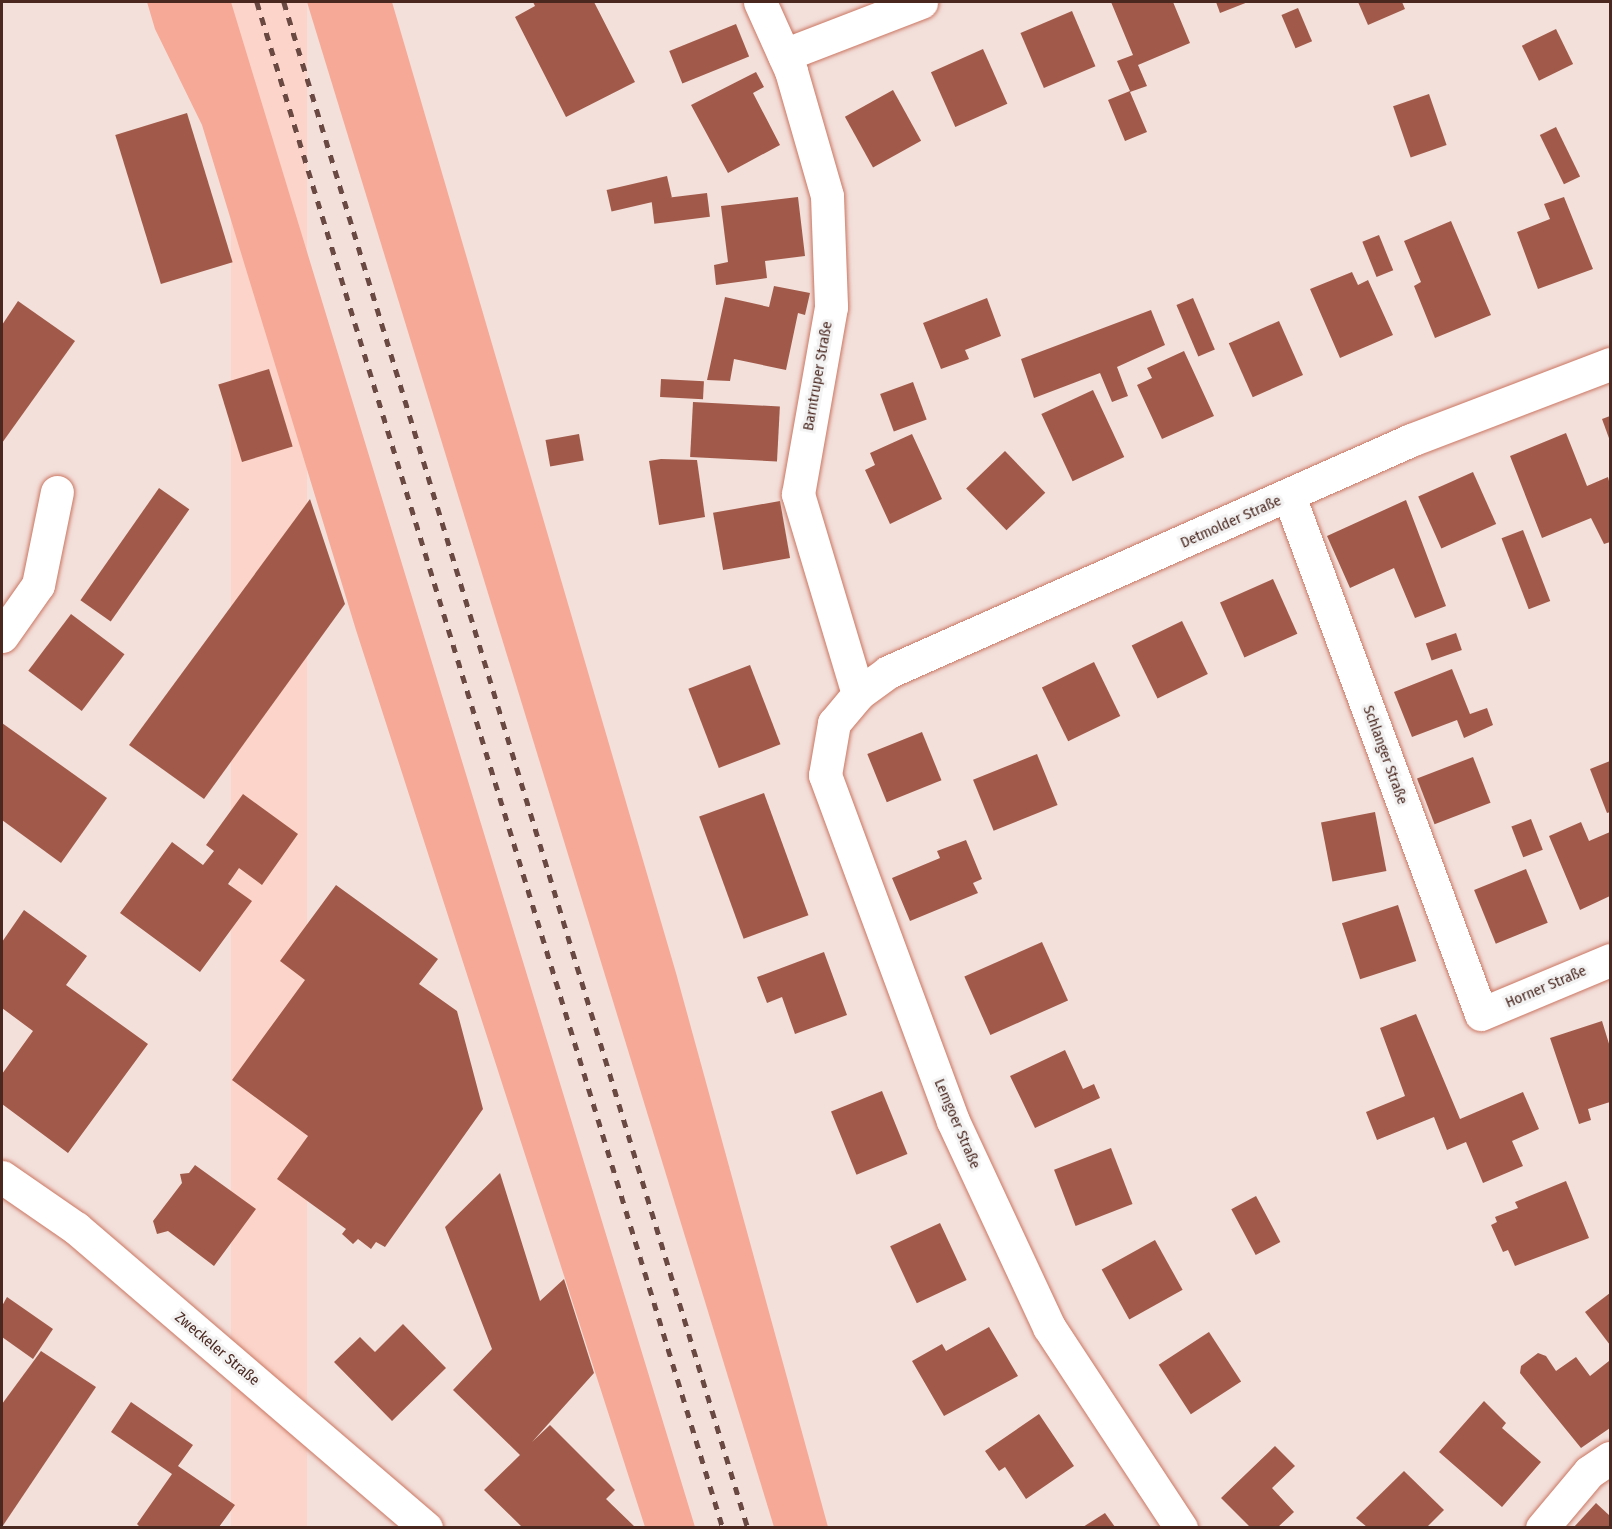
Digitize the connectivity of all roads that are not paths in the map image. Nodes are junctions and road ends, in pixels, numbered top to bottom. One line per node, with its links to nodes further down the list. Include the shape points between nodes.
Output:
1 (760, 2): 3 (street, Barntruper Straße)
2 (921, 2): 3 (street)
3 (784, 55): 8 (street, Barntruper Straße, via 827,196 831,307 798,494)
4 (1611, 364): 6 (street, Detmolder Straße, via 1411,440)
5 (57, 492): 7 (street, via 38,585)
6 (1289, 496): 8 (street, Detmolder Straße, via 888,672); 10 (street, Schlanger Straße)
7 (2, 636)
8 (858, 694): 14 (street, Lemgoer Straße, via 834,723 825,775 953,1121 1049,1327)
9 (1611, 960): 10 (street, Horner Straße)
10 (1480, 1014)
11 (2, 1177): 13 (street, Zweckeler Straße, via 76,1228)
12 (1611, 1458): 15 (street, via 1589,1472)
13 (426, 1527)
14 (1180, 1527)
15 (1542, 1527)

